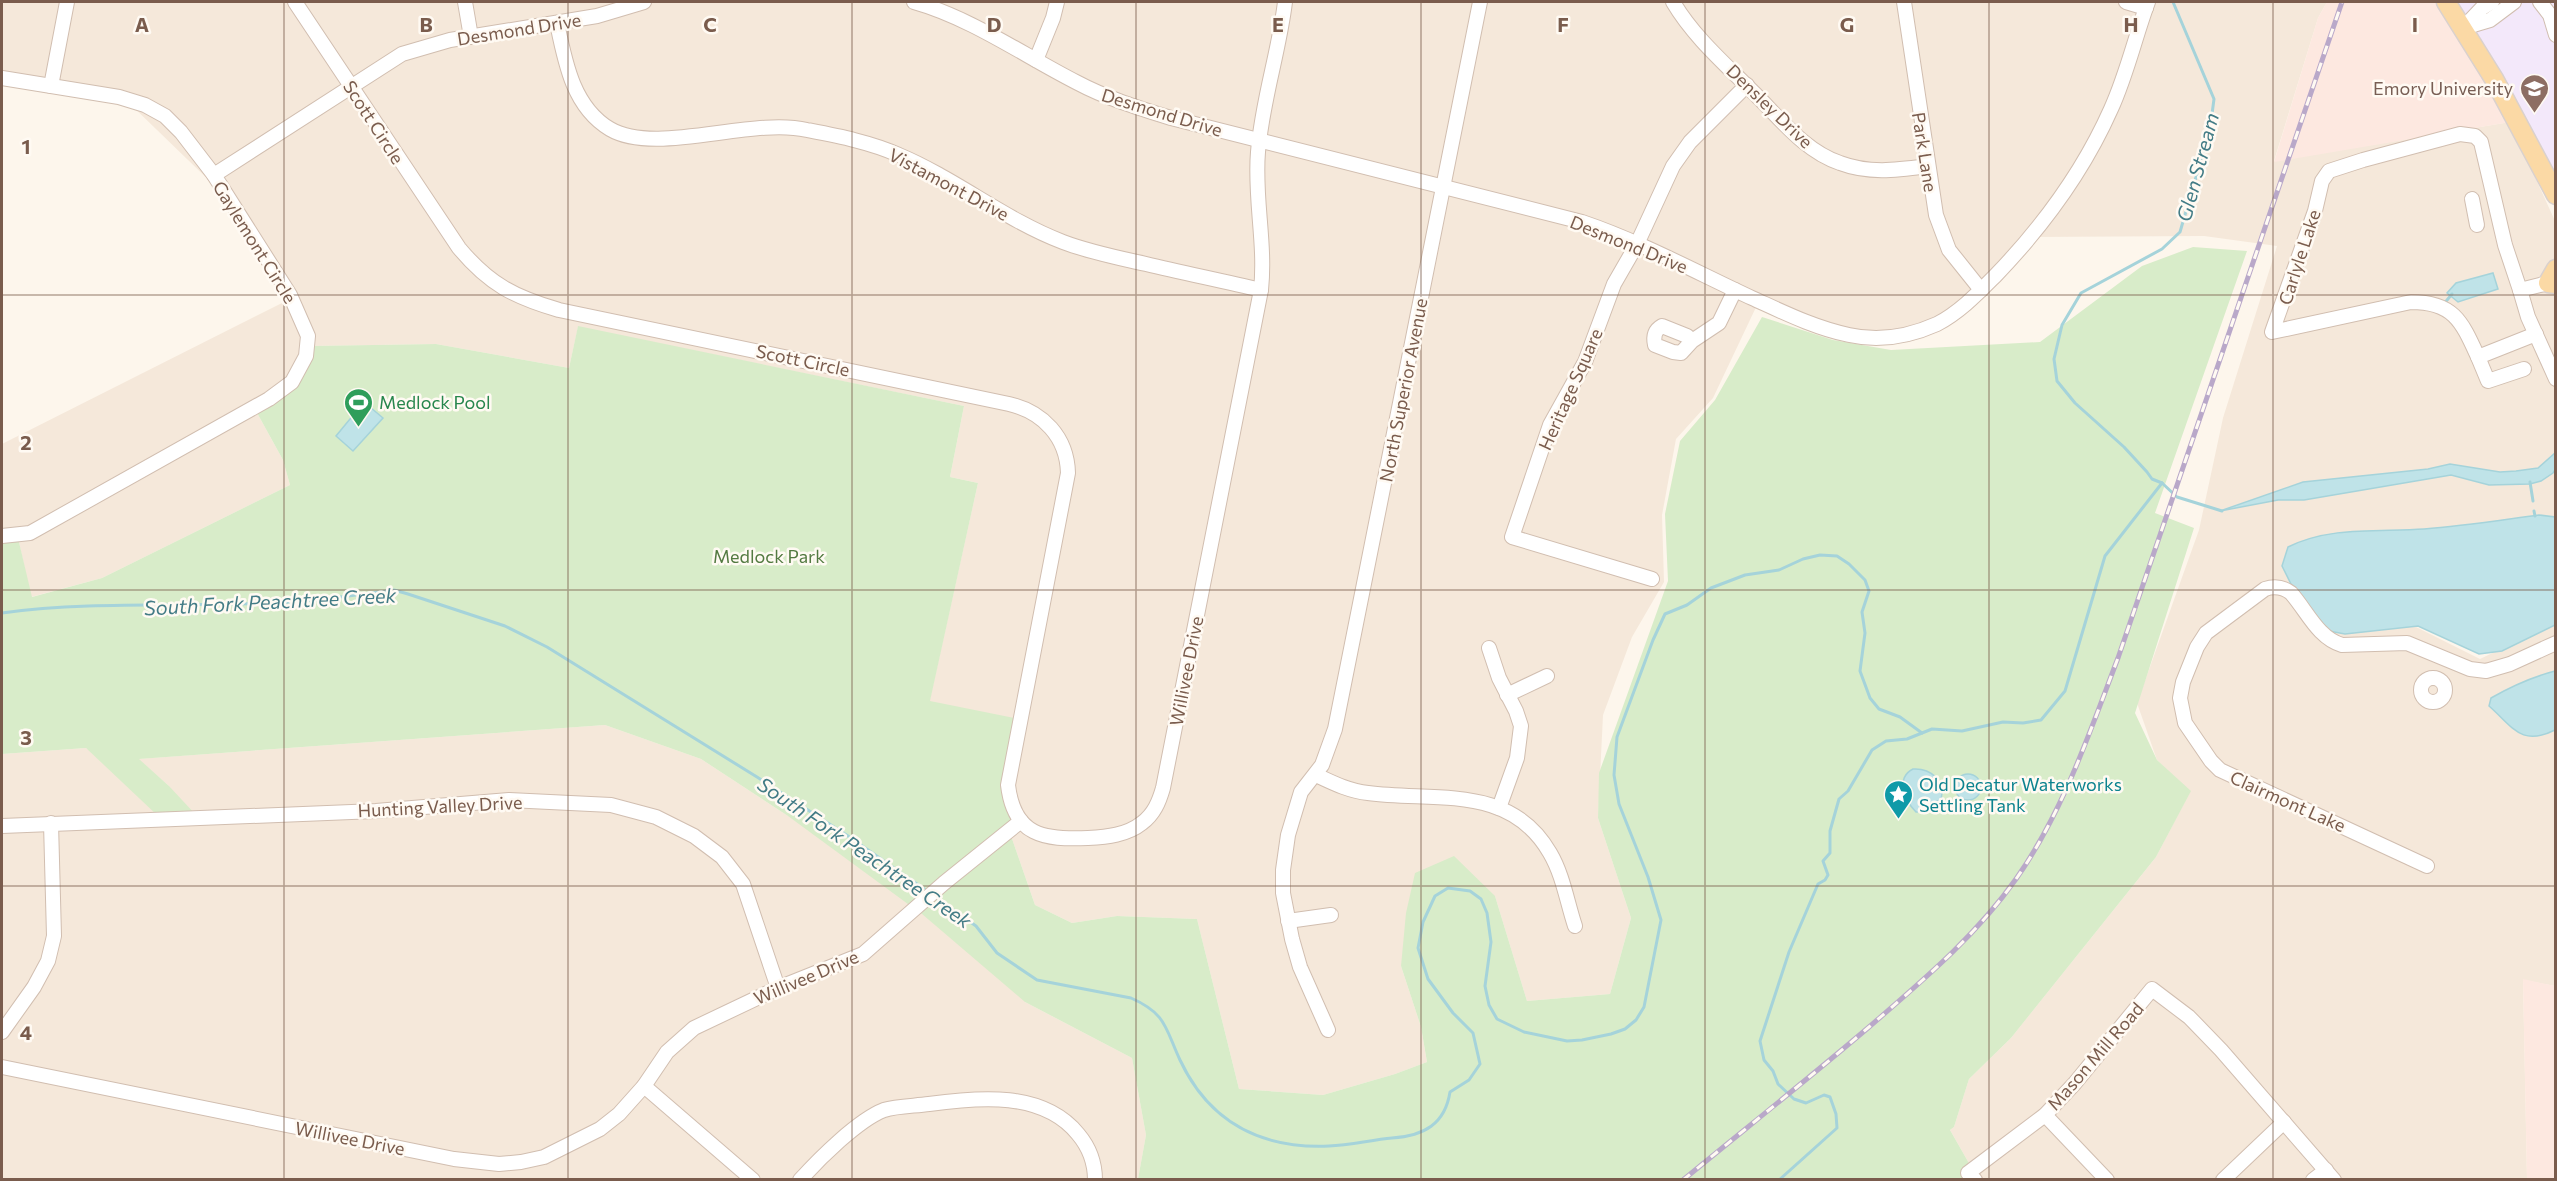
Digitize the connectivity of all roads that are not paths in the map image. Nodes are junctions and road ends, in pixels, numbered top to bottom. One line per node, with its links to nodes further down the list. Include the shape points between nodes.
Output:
1 (67, 2): 25 (street)
2 (295, 2): 24 (street, Scott Circle)
3 (465, 2): 20 (street)
4 (644, 2): 17 (street, Desmond Drive)
5 (914, 2): 21 (street, Desmond Drive, via 946,13)
6 (1057, 2): 21 (street)
7 (1285, 2): 26 (street, Willivee Drive)
8 (1480, 2): 29 (street, North Superior Avenue)
9 (1673, 2): 23 (street, Densley Drive, via 1698,37)
10 (1904, 2): 27 (street, Park Lane)
11 (2126, 2): 16 (street)
12 (2446, 2): 18 (main road)
13 (2492, 2): 18 (street)
14 (2514, 2): 18 (street, via 2490,20)
15 (2540, 2): 19 (street, via 2550,15)
16 (2147, 5): 37 (street, Desmond Drive, via 2120,88 2092,149 2022,248)
17 (557, 23): 20 (street, Desmond Drive); 35 (street, Vistamont Drive, via 569,78 591,113 610,129 626,135 667,139 793,127 854,140 898,154 1063,242)
18 (2463, 28): 30 (main road)
19 (2556, 35)
20 (471, 37): 24 (street, Desmond Drive, via 402,54)
21 (1036, 60): 26 (street, Desmond Drive, via 1134,107)
22 (2, 78): 25 (street, Gaylemont Circle)
23 (1747, 85): 27 (street, Densley Drive, via 1800,138 1829,159 1875,171); 33 (street, via 1681,153)
24 (351, 86): 28 (street, Desmond Drive); 54 (street, Scott Circle, via 459,248 484,276 511,294 559,310 1009,404 1029,410 1049,425 1063,447 1068,473 1008,775 1009,797)
25 (51, 87): 28 (street, Gaylemont Circle, via 146,105 172,123)
26 (1259, 140): 29 (street, Desmond Drive); 35 (street, Willivee Drive, via 1257,164 1264,246)
27 (1927, 166): 37 (street, Park Lane, via 1945,242)
28 (214, 175): 44 (street, Gaylemont Circle, via 290,295 308,336 306,356 292,382 254,409 72,511 30,533)
29 (1443, 186): 33 (street, Desmond Drive, via 1574,220); 52 (street, North Superior Avenue, via 1335,729 1328,755)
30 (2556, 195)
31 (2497, 206): 32 (street, via 2473,204); 38 (street, Carlyle Lake); 41 (street, Carlyle Lake, via 2481,142 2468,134 2329,171 2322,181 2272,332 2411,302 2428,302 2447,308 2464,325)
32 (2477, 225)
33 (1637, 244): 36 (street, Desmond Drive); 45 (street, Heritage Square, via 1610,293 1585,362 1550,425 1512,537)
34 (2553, 279): 38 (street)
35 (1261, 290): 54 (street, Willivee Drive, via 1163,788 1156,807 1141,824 1104,837 1048,837 1031,831)
36 (1734, 290): 37 (street, Desmond Drive, via 1816,326 1879,339 1910,334 1938,323); 40 (street, via 1719,323)
37 (1981, 290)
38 (2520, 290): 39 (street)
39 (2536, 334): 41 (street); 43 (street)
40 (1692, 341)
41 (2478, 357): 42 (street, Carlyle Lake, via 2488,381)
42 (2524, 369)
43 (2556, 379)
44 (2, 536)
45 (1652, 579)
46 (2556, 643): 48 (street, Clairmont Lake, via 2486,671)
47 (1489, 648): 51 (street)
48 (2445, 660): 50 (street); 57 (street, Clairmont Lake, via 2397,641 2350,646 2335,643 2321,632 2291,593 2271,586 2206,633 2197,647 2180,698 2185,723 2220,770)
49 (1547, 676): 51 (street)
50 (2439, 679)
51 (1507, 694): 53 (street, via 1519,718 1521,735 1514,769)
52 (1316, 775): 53 (street, via 1344,788 1368,793 1472,800); 59 (street, North Superior Avenue, via 1301,792 1288,835 1283,881)
53 (1499, 808): 60 (street, via 1526,825 1550,852)
54 (1021, 821): 61 (street, Willivee Drive, via 863,954)
55 (51, 823): 56 (street, Hunting Valley Drive); 61 (street, Hunting Valley Drive, via 376,811 509,800 611,805 656,818 722,857 743,884); 63 (street, via 54,936 48,961 34,987)
56 (2, 826)
57 (2427, 867)
58 (1331, 915): 59 (street)
59 (1288, 921): 62 (street, North Superior Avenue, via 1300,967)
60 (1575, 926)
61 (778, 988): 65 (street, Willivee Drive, via 694,1028 667,1052)
62 (1328, 1030)
63 (2, 1032)
64 (2, 1067): 65 (street, Willivee Drive, via 454,1159 499,1164 544,1157 590,1135 619,1114)
65 (644, 1086): 70 (street)
66 (2045, 1114): 67 (street, Mason Mill Road, via 2152,989 2189,1017); 69 (street, Mason Mill Road); 73 (street)
67 (2284, 1122): 68 (street, Mason Mill Road); 74 (street)
68 (2330, 1175): 75 (street)
69 (1972, 1176)
70 (753, 1179)
71 (800, 1179): 72 (street, via 850,1132 884,1110 967,1099 1017,1102 1049,1109 1070,1124 1088,1145)
72 (1095, 1179)
73 (2107, 1179)
74 (2223, 1179)
75 (2313, 1179)

